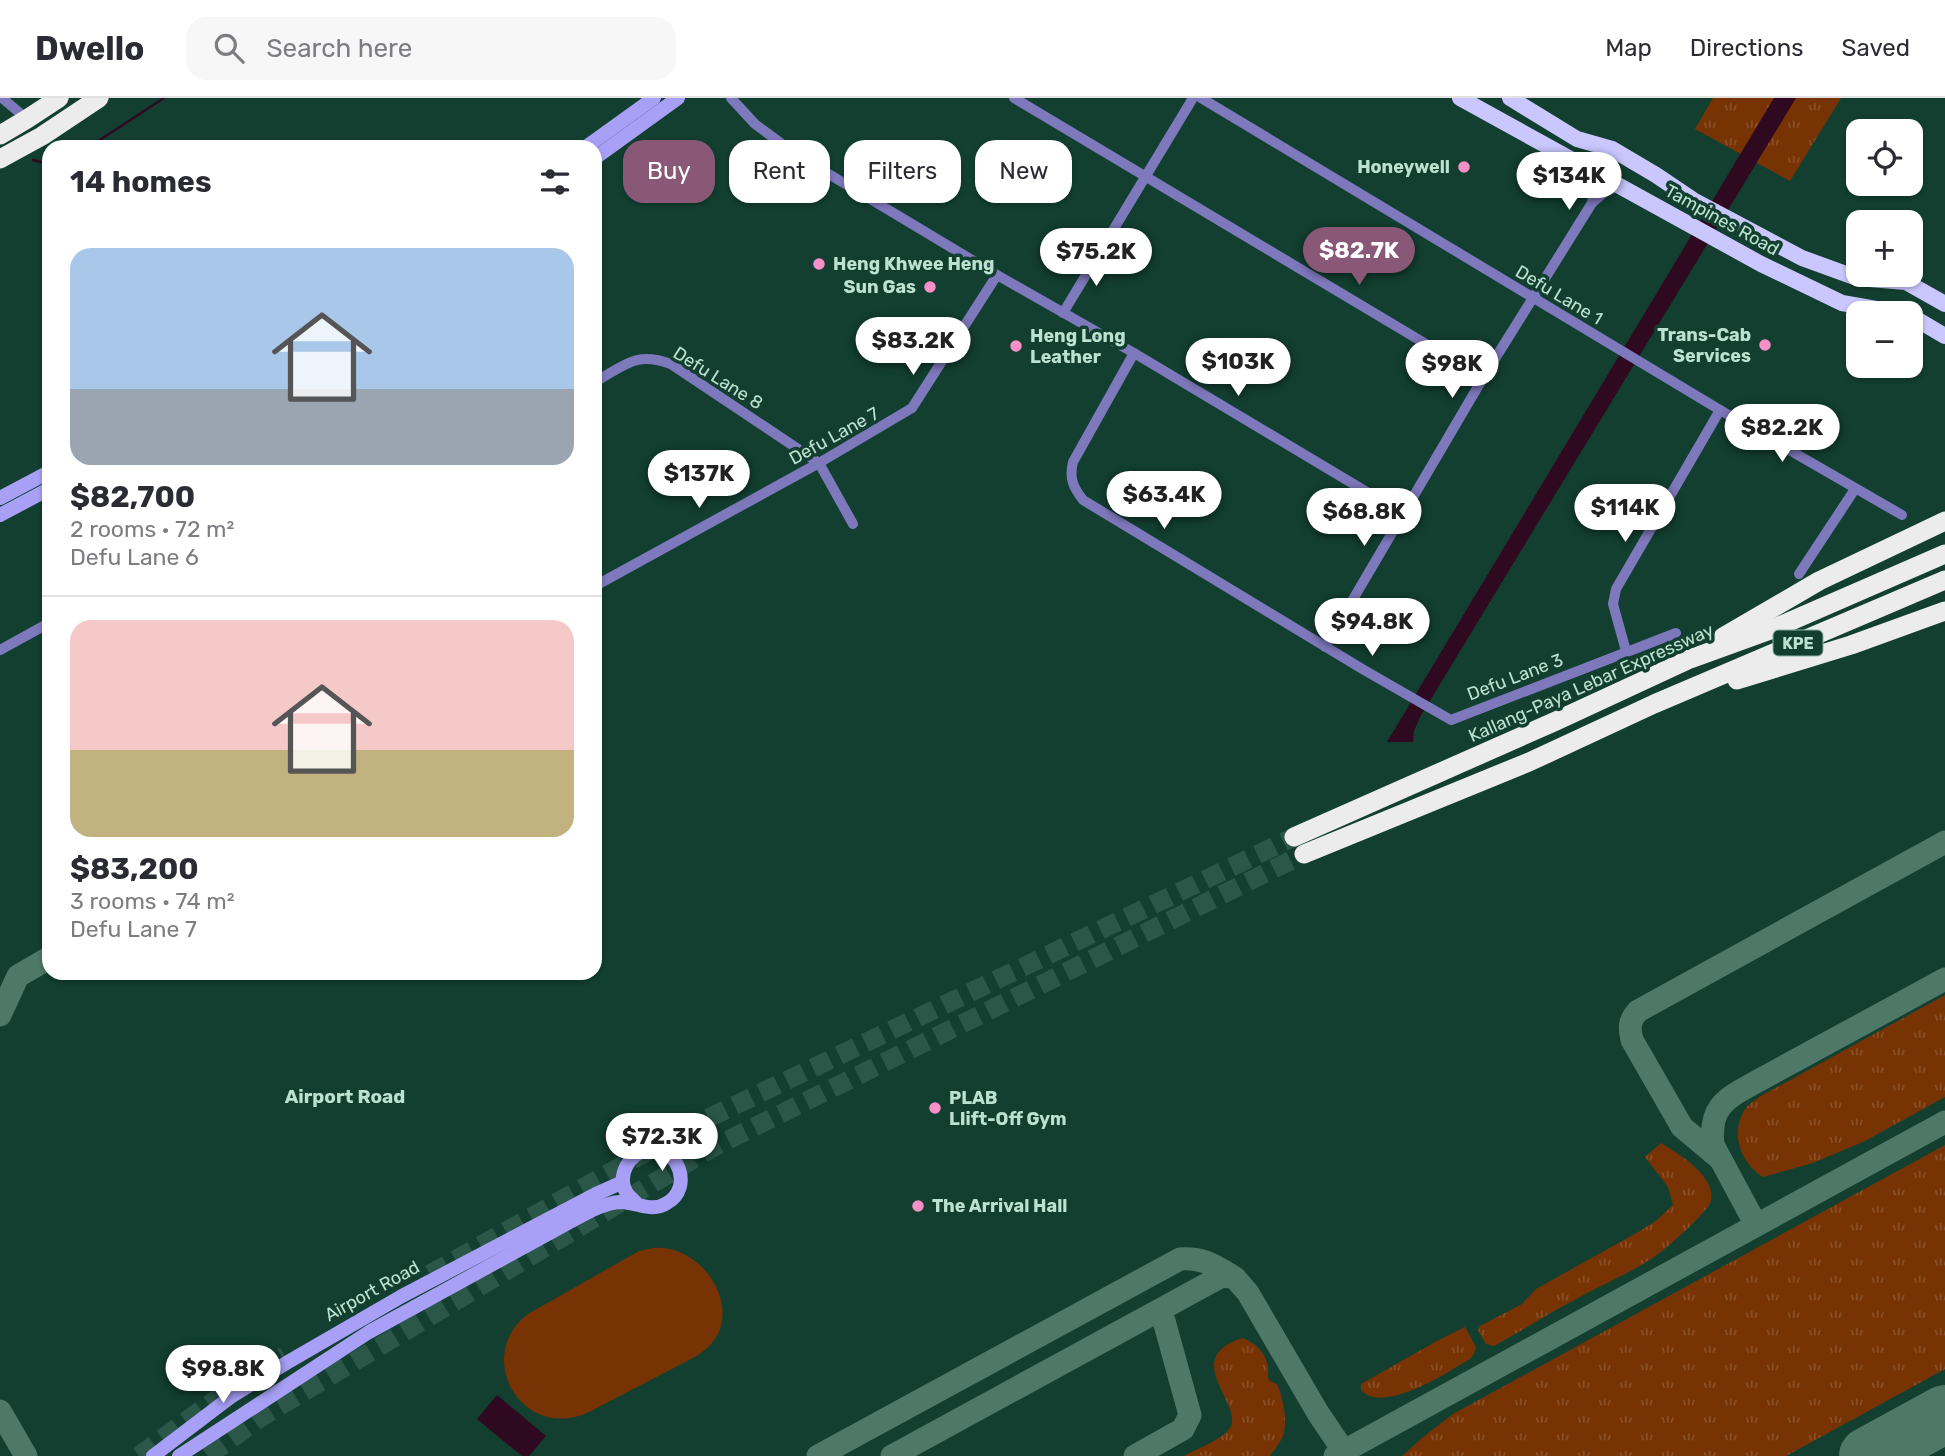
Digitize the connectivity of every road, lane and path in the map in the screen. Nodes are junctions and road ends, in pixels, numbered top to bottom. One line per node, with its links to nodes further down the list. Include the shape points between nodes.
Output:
1 (2, 98): 12 (street)
2 (59, 98): 12 (highway)
3 (99, 98): 16 (highway)
4 (654, 98): 14 (main road)
5 (678, 98): 15 (main road)
6 (731, 98): 21 (street, via 755,124 797,155)
7 (1014, 98): 18 (street)
8 (1193, 98): 18 (street)
9 (1201, 98): 23 (street, Defu Lane 1)
10 (1460, 98): 17 (main road, Tampines Road)
11 (1510, 98): 22 (main road, Tampines Road, via 1577,139 1612,149 1693,200 1802,258 1857,278 1906,282)
12 (27, 119): 13 (highway)
13 (0, 135)
14 (596, 140)
15 (602, 153)
16 (0, 159)
17 (1592, 169): 19 (main road, Tampines Road); 20 (street)
18 (1145, 177): 27 (street); 32 (street)
19 (1621, 185): 20 (street); 25 (main road, Tampines Road, via 1761,264)
20 (1592, 203): 23 (street)
21 (997, 275): 27 (street); 34 (street, Defu Lane 7, via 912,408)
22 (1920, 290): 24 (main road, via 1911,292); 26 (main road, Tampines Road)
23 (1532, 298): 32 (street); 33 (street, Defu Lane 1)
24 (1905, 301)
25 (1846, 304)
26 (1945, 304)
27 (1063, 313): 30 (street)
28 (1923, 323): 29 (main road)
29 (1945, 336)
30 (1134, 353): 39 (street); 51 (street, Defu Lane 3, via 1073,462 1070,476 1076,491 1083,500)
31 (602, 378): 34 (street, Defu Lane 8, via 636,359 671,363)
32 (1483, 378): 39 (street)
33 (1720, 410): 36 (street, Defu Lane 1); 53 (street, via 1616,589 1613,604)
34 (819, 463): 43 (street); 47 (street, Defu Lane 7)
35 (42, 475): 38 (main road)
36 (1855, 489): 41 (street, Defu Lane 1); 45 (street)
37 (42, 493): 40 (main road)
38 (0, 498)
39 (1402, 513): 51 (street)
40 (0, 515)
41 (1902, 515)
42 (1945, 521): 54 (highway, via 1819,581)
43 (853, 524)
44 (1945, 554): 54 (highway, Kallang-Paya Lebar Expressway / KPE, via 1770,630)
45 (1799, 574)
46 (1945, 580): 55 (highway, KPE)
47 (602, 582)
48 (1945, 611): 55 (highway, via 1747,678)
49 (42, 627): 52 (street)
50 (1676, 633): 53 (street, Defu Lane 3)
51 (1325, 647): 53 (street, Defu Lane 3, via 1451,720)
52 (0, 650)
53 (1626, 651)
54 (1690, 659): 56 (highway, Kallang-Paya Lebar Expressway / KPE)
55 (1678, 694): 57 (highway, KPE, via 1529,762)
56 (1294, 837)
57 (1304, 855)
58 (624, 1182): 59 (main road, via 627,1194); 59 (main road, Airport Road, via 626,1166 644,1151 659,1151 676,1162 681,1185 671,1201 655,1208); 60 (main road, Airport Road, via 354,1323 232,1396)
59 (637, 1204): 61 (main road, Airport Road, via 599,1207 410,1309)
60 (153, 1456)
61 (179, 1456)

